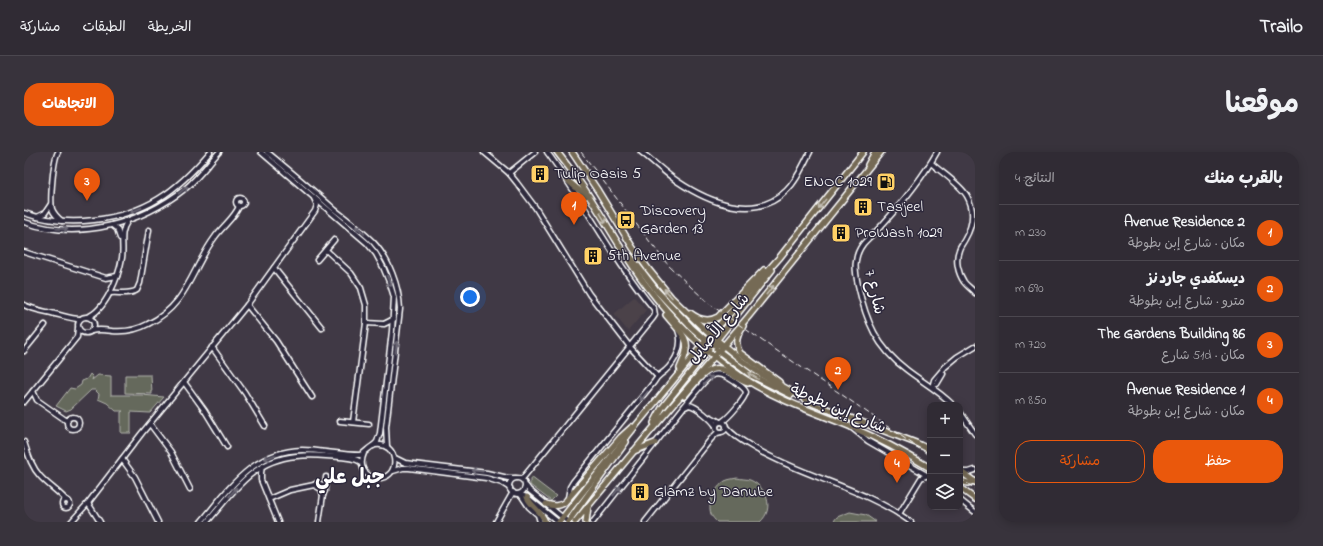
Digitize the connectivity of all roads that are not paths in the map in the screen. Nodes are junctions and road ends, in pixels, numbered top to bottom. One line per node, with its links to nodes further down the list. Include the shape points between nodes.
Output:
1 (58, 152): 24 (street, via 54,162)
2 (210, 152): 31 (street, one-way to 31, via 190,174 165,195 135,211)
3 (219, 152): 32 (street, one-way to 3, via 174,198)
4 (260, 152): 23 (street)
5 (267, 152): 124 (street, one-way to 5, via 386,428 400,309 394,279 384,257 373,242)
6 (484, 152): 19 (street)
7 (535, 152): 18 (street)
8 (547, 152): 22 (street)
9 (557, 152): 26 (main road)
10 (572, 152): 55 (main road, one-way to 10, via 641,259)
11 (641, 152): 12 (street, via 687,187 729,206 743,208 763,205 781,196 791,186)
12 (810, 152)
13 (863, 152): 40 (main road, شارع الأصايل, one-way to 40)
14 (875, 152): 20 (main road)
15 (881, 152): 20 (main road, شارع الأصايل)
16 (937, 152): 17 (street, شارع 7)
17 (931, 163): 52 (street, via 960,188 970,201 973,213 971,227 959,249 958,262 964,282); 89 (street, شارع 7, via 898,208 863,244 855,263 864,312 874,334 893,358)
18 (516, 169): 19 (street); 21 (street)
19 (509, 173): 21 (street)
20 (864, 174): 58 (main road, شارع الأصايل, one-way to 20)
21 (513, 178): 82 (street, via 589,294)
22 (568, 180): 26 (main road); 82 (street, via 622,268 655,312)
23 (314, 198): 27 (street); 28 (street, via 317,205)
24 (51, 204): 30 (street, via 45,213); 34 (street, via 56,216)
25 (239, 206): 69 (street, via 238,211 208,247 187,288 173,307 148,325 136,329)
26 (596, 206): 38 (main road, one-way to 38)
27 (328, 210): 28 (street); 61 (street, one-way to 61, via 367,243 379,260 392,290)
28 (315, 211): 46 (street)
29 (24, 213): 30 (street)
30 (37, 217): 34 (street)
31 (104, 219): 34 (street); 36 (street, via 90,222)
32 (127, 221): 35 (street); 45 (street, via 123,230)
33 (24, 222): 36 (street, one-way to 36, via 59,229)
34 (63, 222)
35 (112, 225): 36 (street); 45 (street, via 120,235)
36 (90, 229)
37 (149, 230): 50 (street, via 138,288 133,293)
38 (611, 233): 68 (main road, via 620,252 643,286); 75 (main road, via 657,291); 83 (main road, via 656,299)
39 (334, 240): 41 (street)
40 (786, 249): 43 (main road, شارع الأصايل); 55 (main road, via 715,319 701,320)
41 (326, 250): 44 (street); 63 (street, via 345,266 356,280 366,305)
42 (24, 252): 48 (street)
43 (780, 257): 74 (main road, شارع الأصايل); 79 (main road)
44 (317, 260)
45 (120, 262): 47 (street)
46 (274, 268): 54 (street); 67 (street)
47 (117, 276): 48 (street); 49 (street)
48 (106, 278): 49 (street)
49 (114, 285): 50 (street); 51 (street)
50 (121, 292): 51 (street)
51 (110, 293): 56 (street)
52 (975, 293)
53 (24, 305): 59 (street)
54 (246, 305): 81 (street); 98 (street, via 276,341)
55 (680, 307): 71 (main road)
56 (96, 313): 57 (street); 62 (street)
57 (87, 317): 60 (street); 62 (street)
58 (748, 317): 78 (main road, شارع الأصايل); 94 (main road, via 737,336 740,353)
59 (71, 319): 60 (street); 66 (street)
60 (80, 319): 66 (street)
61 (394, 319): 64 (street); 70 (street)
62 (94, 322): 69 (street); 72 (street)
63 (366, 323): 64 (street); 108 (street)
64 (384, 324): 70 (street)
65 (45, 325): 84 (street)
66 (78, 327): 73 (street); 76 (street)
67 (322, 328)
68 (677, 328): 87 (street, via 679,348 668,367); 88 (main road, via 685,338 687,346)
69 (101, 329): 72 (street)
70 (392, 331): 122 (street, via 380,433)
71 (706, 331): 74 (main road); 75 (main road, via 705,336)
72 (91, 332): 73 (street)
73 (84, 333): 76 (street)
74 (710, 335): 77 (main road, شارع الأصايل); 79 (main road)
75 (701, 336): 77 (main road)
76 (76, 337): 95 (street)
77 (706, 341): 79 (main road); 83 (main road, شارع الأصايل)
78 (724, 342): 79 (main road); 79 (main road, شارع إبن بطوطة, via 718,339); 85 (main road, شارع الأصايل); 94 (main road, شارع إبن بطوطة, via 756,370)
79 (712, 346): 83 (main road); 83 (main road, via 705,352); 85 (main road); 86 (main road); 117 (main road, via 662,408)
80 (975, 346): 90 (street, via 948,365)
81 (212, 347): 91 (street); 113 (street)
82 (630, 347): 87 (street); 146 (street)
83 (700, 348): 88 (main road, شارع الأصايل)
84 (24, 351)
85 (720, 352): 86 (main road, شارع الأصايل); 102 (main road, one-way to 85, via 759,379)
86 (716, 357): 92 (main road, شارع إبن بطوطة); 103 (main road, شارع الأصايل)
87 (657, 376): 162 (street, one-way to 162, via 573,482)
88 (676, 377): 112 (main road, شارع الأصايل)
89 (922, 380): 90 (street); 93 (street, شارع 7)
90 (938, 380): 93 (street); 97 (street)
91 (184, 382): 110 (street); 123 (street)
92 (754, 385): 103 (main road, via 739,380 722,369 710,370); 115 (main road, شارع إبن بطوطة, via 790,403)
93 (933, 386): 97 (street, شارع 7)
94 (787, 389): 102 (main road, شارع إبن بطوطة)
95 (33, 391): 99 (street); 100 (street)
96 (694, 394): 105 (street); 109 (street, via 695,405); 109 (street, one-way to 109, via 709,378 717,374 726,375 745,389 745,397)
97 (943, 395): 101 (street, شارع 7)
98 (312, 397)
99 (26, 399): 100 (street)
100 (37, 400): 106 (street)
101 (950, 402)
102 (814, 404): 125 (main road, شارع إبن بطوطة)
103 (667, 411): 117 (main road, شارع الأصايل)
104 (963, 416): 118 (street)
105 (675, 417): 114 (street, via 687,405 691,405 713,421); 121 (street)
106 (67, 421)
107 (340, 421): 108 (street)
108 (353, 422): 111 (street)
109 (721, 422): 114 (street); 116 (street, via 726,424)
110 (150, 424): 130 (street); 154 (street, via 171,452)
111 (369, 424)
112 (636, 425): 162 (main road, via 621,437); 169 (main road, شارع الأصايل); 180 (main road, via 624,446)
113 (265, 426)
114 (716, 427): 116 (street); 119 (street)
115 (850, 427): 128 (main road, شارع إبن بطوطة); 135 (street, via 868,441)
116 (724, 430): 119 (street); 168 (street, via 778,460 812,476 862,494)
117 (649, 432): 126 (main road, شارع الأصايل)
118 (975, 434)
119 (711, 439): 184 (street)
120 (24, 442): 161 (street, via 36,471)
121 (655, 443): 126 (main road); 183 (street, one-way to 121)
122 (373, 446): 124 (street); 127 (street)
123 (227, 447)
124 (387, 447): 129 (street)
125 (927, 449)
126 (634, 451): 166 (main road, شارع الأصايل)
127 (364, 453): 131 (street); 173 (street, one-way to 173, via 300,450 282,453 258,462 234,483)
128 (910, 456): 132 (main road); 134 (main road, شارع إبن بطوطة)
129 (395, 458): 137 (street); 144 (street, one-way to 129, via 404,462)
130 (122, 459): 163 (street); 172 (street, via 135,477)
131 (361, 462): 133 (street, via 302,455); 137 (street, via 366,474 372,477 382,478)
132 (927, 462)
133 (262, 466): 140 (street); 147 (street)
134 (927, 466)
135 (920, 470): 141 (street); 145 (street)
136 (975, 470): 138 (street)
137 (392, 471): 153 (street, via 409,468 479,477 502,483)
138 (963, 472)
139 (963, 473): 148 (main road)
140 (250, 474): 147 (street); 174 (street, one-way to 140)
141 (927, 475)
142 (927, 476): 145 (street)
143 (326, 477): 152 (street)
144 (515, 478): 146 (street); 153 (street, via 510,483)
145 (921, 478): 168 (street)
146 (522, 479): 151 (street)
147 (261, 480): 159 (street)
148 (975, 481): 149 (main road)
149 (963, 482)
150 (314, 485): 152 (street, via 319,483); 157 (street); 159 (street, via 290,490)
151 (526, 486): 158 (street); 165 (street)
152 (325, 488): 157 (street)
153 (510, 488): 156 (street)
154 (190, 489)
155 (963, 490): 160 (main road)
156 (513, 492): 158 (street); 177 (street)
157 (323, 495): 176 (street)
158 (522, 495): 169 (street); 178 (street, via 529,507 538,515); 179 (main road, via 543,516)
159 (269, 499): 175 (street)
160 (975, 499)
161 (66, 500)
162 (567, 500): 165 (main road, via 560,505)
163 (88, 502): 170 (street); 171 (street)
164 (963, 502): 167 (street)
165 (546, 504): 169 (street)
166 (588, 505): 181 (main road, شارع الأصايل); 182 (main road)
167 (975, 512)
168 (899, 514): 185 (street)
169 (561, 521): 180 (street)
170 (71, 522)
171 (100, 522)
172 (158, 522)
173 (201, 522)
174 (207, 522)
175 (278, 522)
176 (318, 522)
177 (496, 522)
178 (540, 522)
179 (545, 522)
180 (568, 522)
181 (575, 522)
182 (586, 522)
183 (593, 522)
184 (645, 522)
185 (911, 522)

